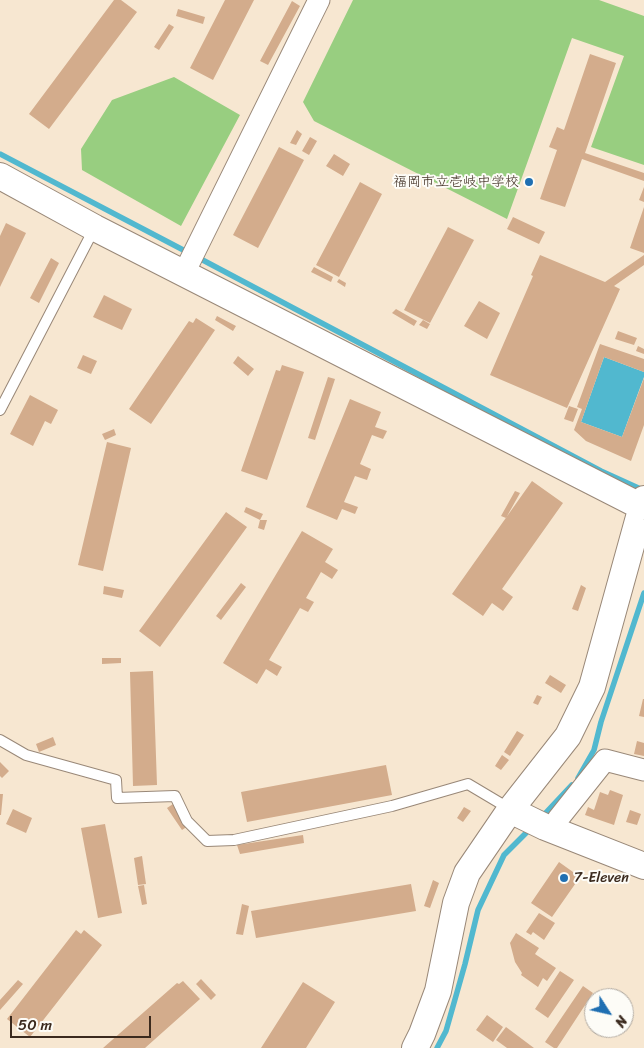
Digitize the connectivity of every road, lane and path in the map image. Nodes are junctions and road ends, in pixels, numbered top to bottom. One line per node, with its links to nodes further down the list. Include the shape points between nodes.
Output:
1 (319, 0): 4 (street)
2 (0, 176): 3 (street)
3 (95, 228): 4 (street); 5 (lane)
4 (190, 260): 6 (street)
5 (0, 410)
6 (643, 503): 9 (street, via 592,687 568,736)
7 (0, 740): 9 (lane, via 26,755 116,780 117,798 175,796 187,821 207,841 234,840 392,806 468,784)
8 (644, 770): 9 (street, via 605,760 558,819)
9 (534, 821): 10 (street); 11 (street, via 467,873 456,903 438,991)
10 (644, 866)
11 (415, 1048)

